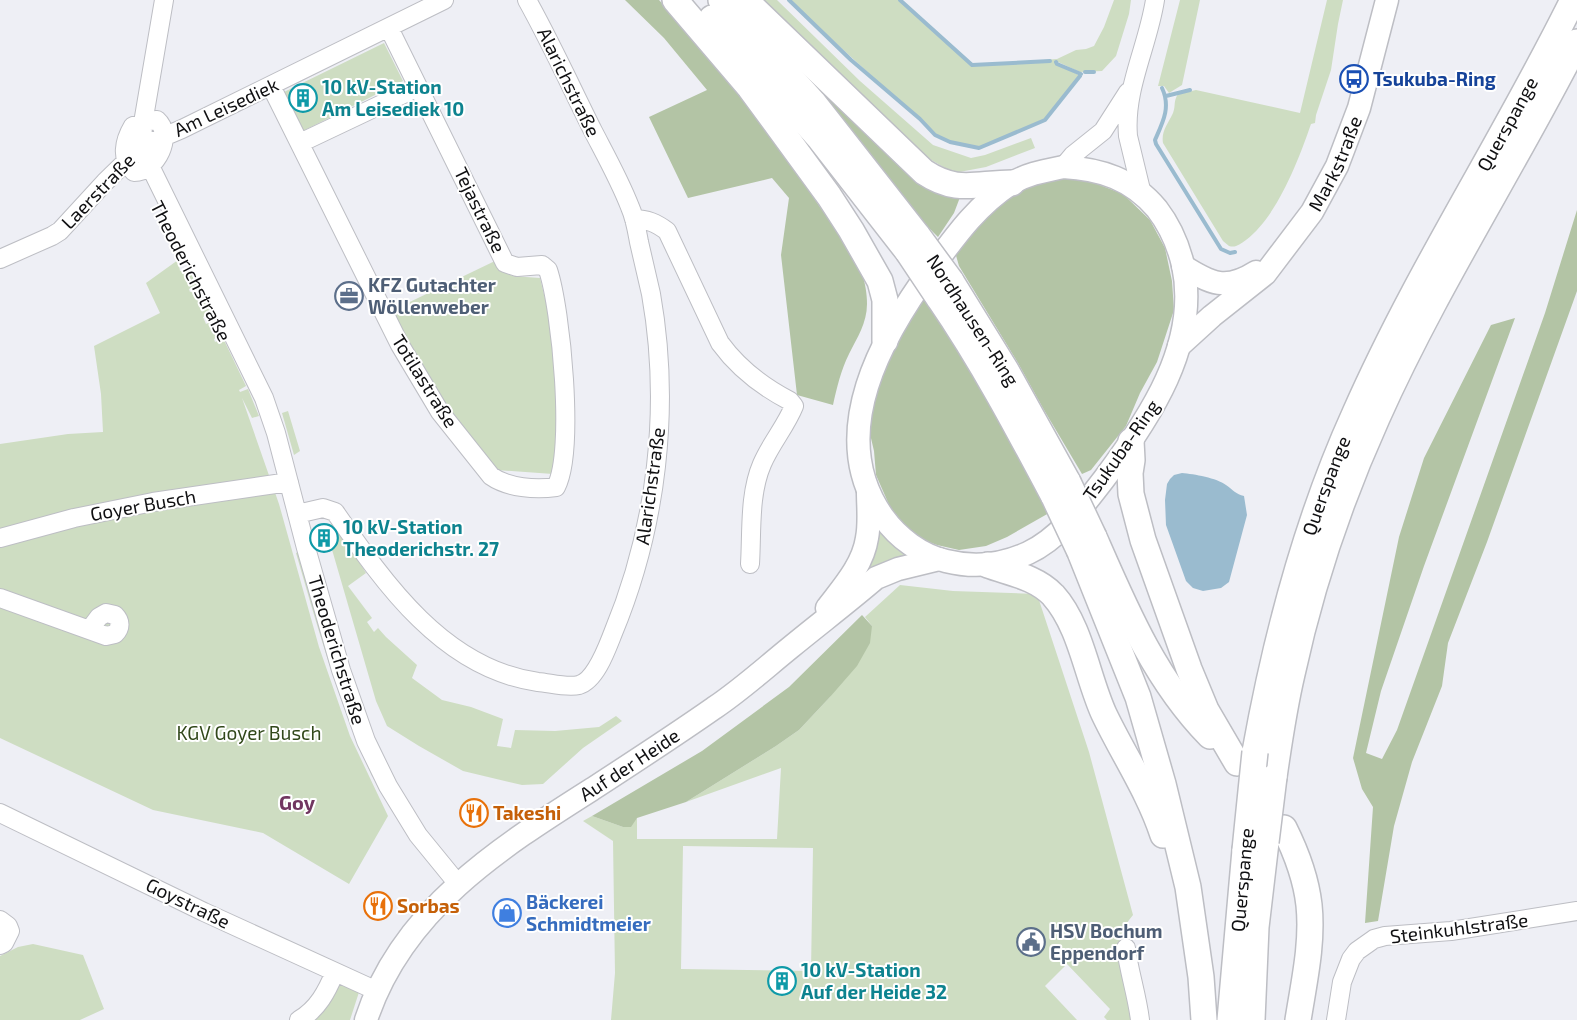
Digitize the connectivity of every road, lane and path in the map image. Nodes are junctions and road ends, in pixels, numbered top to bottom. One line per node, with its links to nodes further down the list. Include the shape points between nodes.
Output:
1 (164, 0): 16 (street, Laerstraße)
2 (444, 0): 11 (street, Am Leisediek)
3 (527, 0): 25 (street, Alarichstraße)
4 (675, 0): 30 (highway, via 750,88 851,230 880,281 885,300)
5 (695, 0): 26 (highway, Nordhausen-Ring)
6 (721, 0): 26 (highway, Nordhausen-Ring, via 813,102)
7 (746, 0): 23 (highway, via 929,174 959,186)
8 (1155, 0): 15 (street)
9 (1387, 0): 28 (main road, Markstraße, via 1360,108 1337,166 1312,212)
10 (1573, 0): 45 (highway, Querspange, via 1407,308 1348,428 1294,579)
11 (389, 28): 13 (street, Am Leisediek); 14 (street, Tejastraße)
12 (1577, 42): 47 (highway, Querspange, bridge, via 1420,329 1352,476 1320,568 1292,674)
13 (271, 86): 17 (street, Am Leisediek); 18 (street, Totilastraße)
14 (418, 86): 18 (street); 34 (street, Tejastraße, via 505,263 517,267 542,265 548,270 560,335 565,417 563,461)
15 (1132, 86): 22 (street, via 1103,131); 24 (street, via 1127,127)
16 (138, 124): 17 (street, via 159,122); 19 (street, Laerstraße); 20 (street, Laerstraße)
17 (164, 136): 19 (street, Am Leisediek); 21 (street)
18 (300, 144): 34 (street, Totilastraße, via 400,345 440,412 498,481 526,487)
19 (142, 146): 20 (street, Laerstraße); 21 (street, Theoderichstraße)
20 (126, 152): 21 (street, via 129,167 134,172); 27 (street, Laerstraße, via 60,231)
21 (150, 165): 33 (street, Theoderichstraße); 33 (street, Theoderichstraße, via 266,377 280,410)
22 (1063, 167): 23 (main road, Tsukuba-Ring, via 1032,173); 24 (main road, Tsukuba-Ring, via 1108,174)
23 (1012, 183): 30 (main road, Tsukuba-Ring, via 970,217 915,291)
24 (1142, 194): 29 (main road, Tsukuba-Ring, via 1171,230)
25 (634, 218): 36 (street, Alarichstraße, via 651,295 659,377 653,490 632,583 600,662 585,682 566,686 531,681 467,657 436,634 399,597 335,512 324,508); 40 (street, via 647,219 666,231 728,355 756,381 794,406 762,464 757,480)
26 (913, 244): 38 (highway, Nordhausen-Ring, bridge, via 945,289 964,335 1061,490)
27 (0, 259)
28 (1276, 259): 29 (main road, Markstraße, via 1247,278 1222,285 1202,279); 31 (main road, Markstraße, via 1265,274)
29 (1183, 266): 31 (main road, Tsukuba-Ring, via 1186,303)
30 (885, 341): 35 (main road, Tsukuba-Ring, via 868,382 859,430)
31 (1179, 346): 32 (main road, Tsukuba-Ring, via 1168,377)
32 (1131, 441): 41 (main road, Tsukuba-Ring, via 1096,488 1051,539 1029,552); 45 (highway, via 1131,494 1143,540 1206,710)
33 (289, 482): 36 (street, Theoderichstraße); 37 (street, Goyer Busch, via 153,502 74,518)
34 (556, 487)
35 (868, 490): 39 (main road, Tsukuba-Ring, via 891,527 905,540); 44 (main road, Auf der Heide, via 864,551)
36 (297, 514): 48 (street, Theoderichstraße, via 341,670 366,741 388,786 418,835)
37 (0, 538)
38 (1087, 544): 45 (highway, via 1165,680 1194,719); 54 (highway, via 1150,737 1173,822 1188,887)
39 (939, 559): 41 (main road, Tsukuba-Ring, via 965,565); 44 (main road, Auf der Heide, via 876,578)
40 (750, 564)
41 (988, 565): 54 (highway, via 1042,585 1062,605 1070,620 1103,712 1160,826 1174,875 1186,942)
42 (0, 598): 43 (street)
43 (90, 629)
44 (810, 632): 48 (main road, Auf der Heide, via 716,706 645,756 516,838)
45 (1246, 758): 47 (highway, Querspange, bridge)
46 (0, 813): 53 (street, Goystraße)
47 (1265, 840): 60 (highway, Querspange); 61 (highway, Querspange, via 1256,927); 62 (highway, via 1297,854 1307,890 1310,938)
48 (458, 884): 55 (main road, Auf der Heide, via 411,935)
49 (1577, 911): 63 (street, Steinkuhlstraße, via 1451,931 1374,939 1351,959 1342,982)
50 (0, 920): 51 (street, via 10,931)
51 (0, 945)
52 (1126, 948): 58 (street)
53 (335, 972): 55 (street, Goystraße); 56 (street, via 312,1011)
54 (1201, 977): 59 (highway)
55 (377, 991): 57 (main road, Auf der Heide)
56 (299, 1020)
57 (366, 1020)
58 (1140, 1020)
59 (1204, 1020)
60 (1230, 1020)
61 (1252, 1020)
62 (1298, 1020)
63 (1336, 1020)

